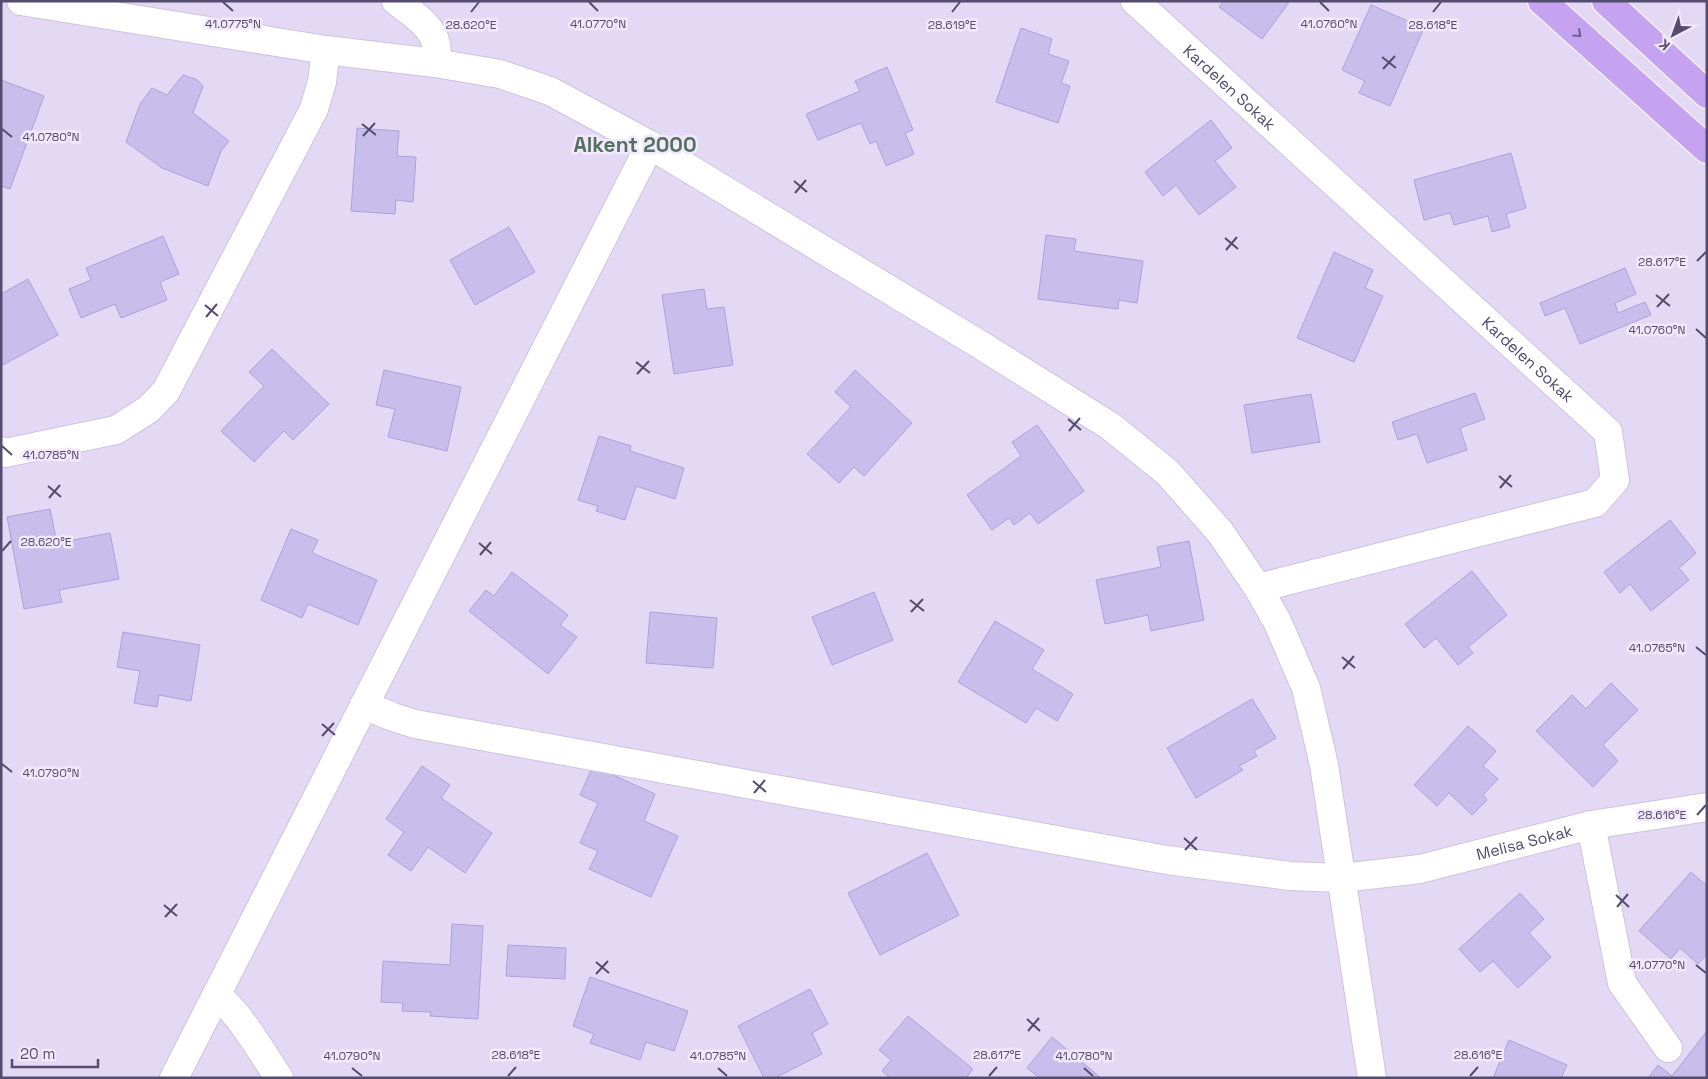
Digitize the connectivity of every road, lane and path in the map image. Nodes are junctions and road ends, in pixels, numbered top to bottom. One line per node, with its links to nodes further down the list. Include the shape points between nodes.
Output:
1 (22, 1): 6 (street)
2 (396, 1): 7 (street, via 431,32 437,45)
3 (1135, 1): 12 (street, Kardelen Sokak, via 1608,432 1615,480 1595,503)
4 (1542, 1): 10 (main road, one-way to 10)
5 (1606, 1): 8 (main road)
6 (326, 50): 7 (street); 11 (street, via 314,109 166,392 150,410 116,430 5,453)
7 (435, 63): 9 (street, via 500,74 550,91)
8 (1707, 94)
9 (650, 145): 12 (street, via 1110,426 1167,472 1220,532); 13 (street)
10 (1707, 150)
11 (1, 451)
12 (1258, 588): 16 (street, via 1277,621 1306,688 1324,766)
13 (364, 705): 16 (street, Melisa Sokak, via 415,724 1167,860 1290,876); 17 (street)
14 (1707, 807): 15 (street, Melisa Sokak)
15 (1591, 825): 16 (street, Melisa Sokak, via 1420,869); 18 (street, via 1622,983)
16 (1342, 878): 21 (street)
17 (216, 996): 19 (street); 20 (street, via 236,1014)
18 (1668, 1048)
19 (174, 1078)
20 (279, 1078)
21 (1372, 1078)

